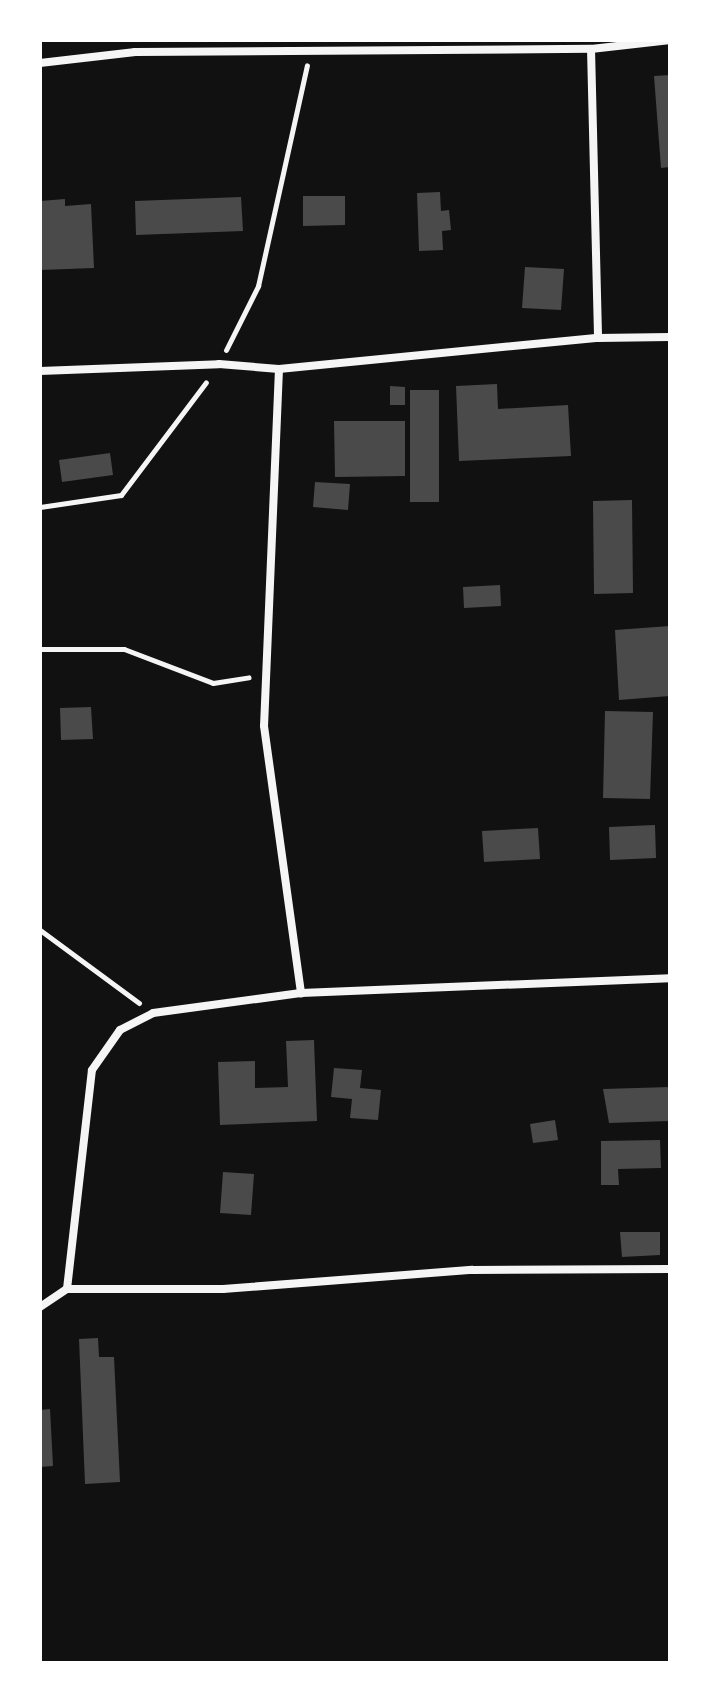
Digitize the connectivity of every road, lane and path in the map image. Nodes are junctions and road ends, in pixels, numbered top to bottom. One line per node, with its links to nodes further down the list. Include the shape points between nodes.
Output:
1 (135, 40): 5 (street)
2 (670, 40): 4 (street)
3 (560, 44): 4 (street); 6 (street)
4 (591, 49): 9 (street)
5 (135, 52): 6 (street); 7 (street)
6 (309, 52): 10 (path, via 297,128 258,286)
7 (40, 63)
8 (670, 337): 9 (street)
9 (598, 338): 11 (street)
10 (219, 364): 11 (street); 12 (street); 13 (path, via 121,495)
11 (279, 369): 14 (street)
12 (40, 371)
13 (40, 507)
14 (268, 636): 15 (path, via 248,679 213,683 124,649); 18 (street, via 264,726)
15 (40, 649)
16 (40, 930): 19 (path)
17 (670, 978): 18 (street)
18 (301, 993): 19 (street)
19 (153, 1013): 21 (street, via 120,1030 92,1070)
20 (670, 1269): 21 (street, via 472,1270 223,1289)
21 (67, 1289): 22 (street)
22 (40, 1307)

